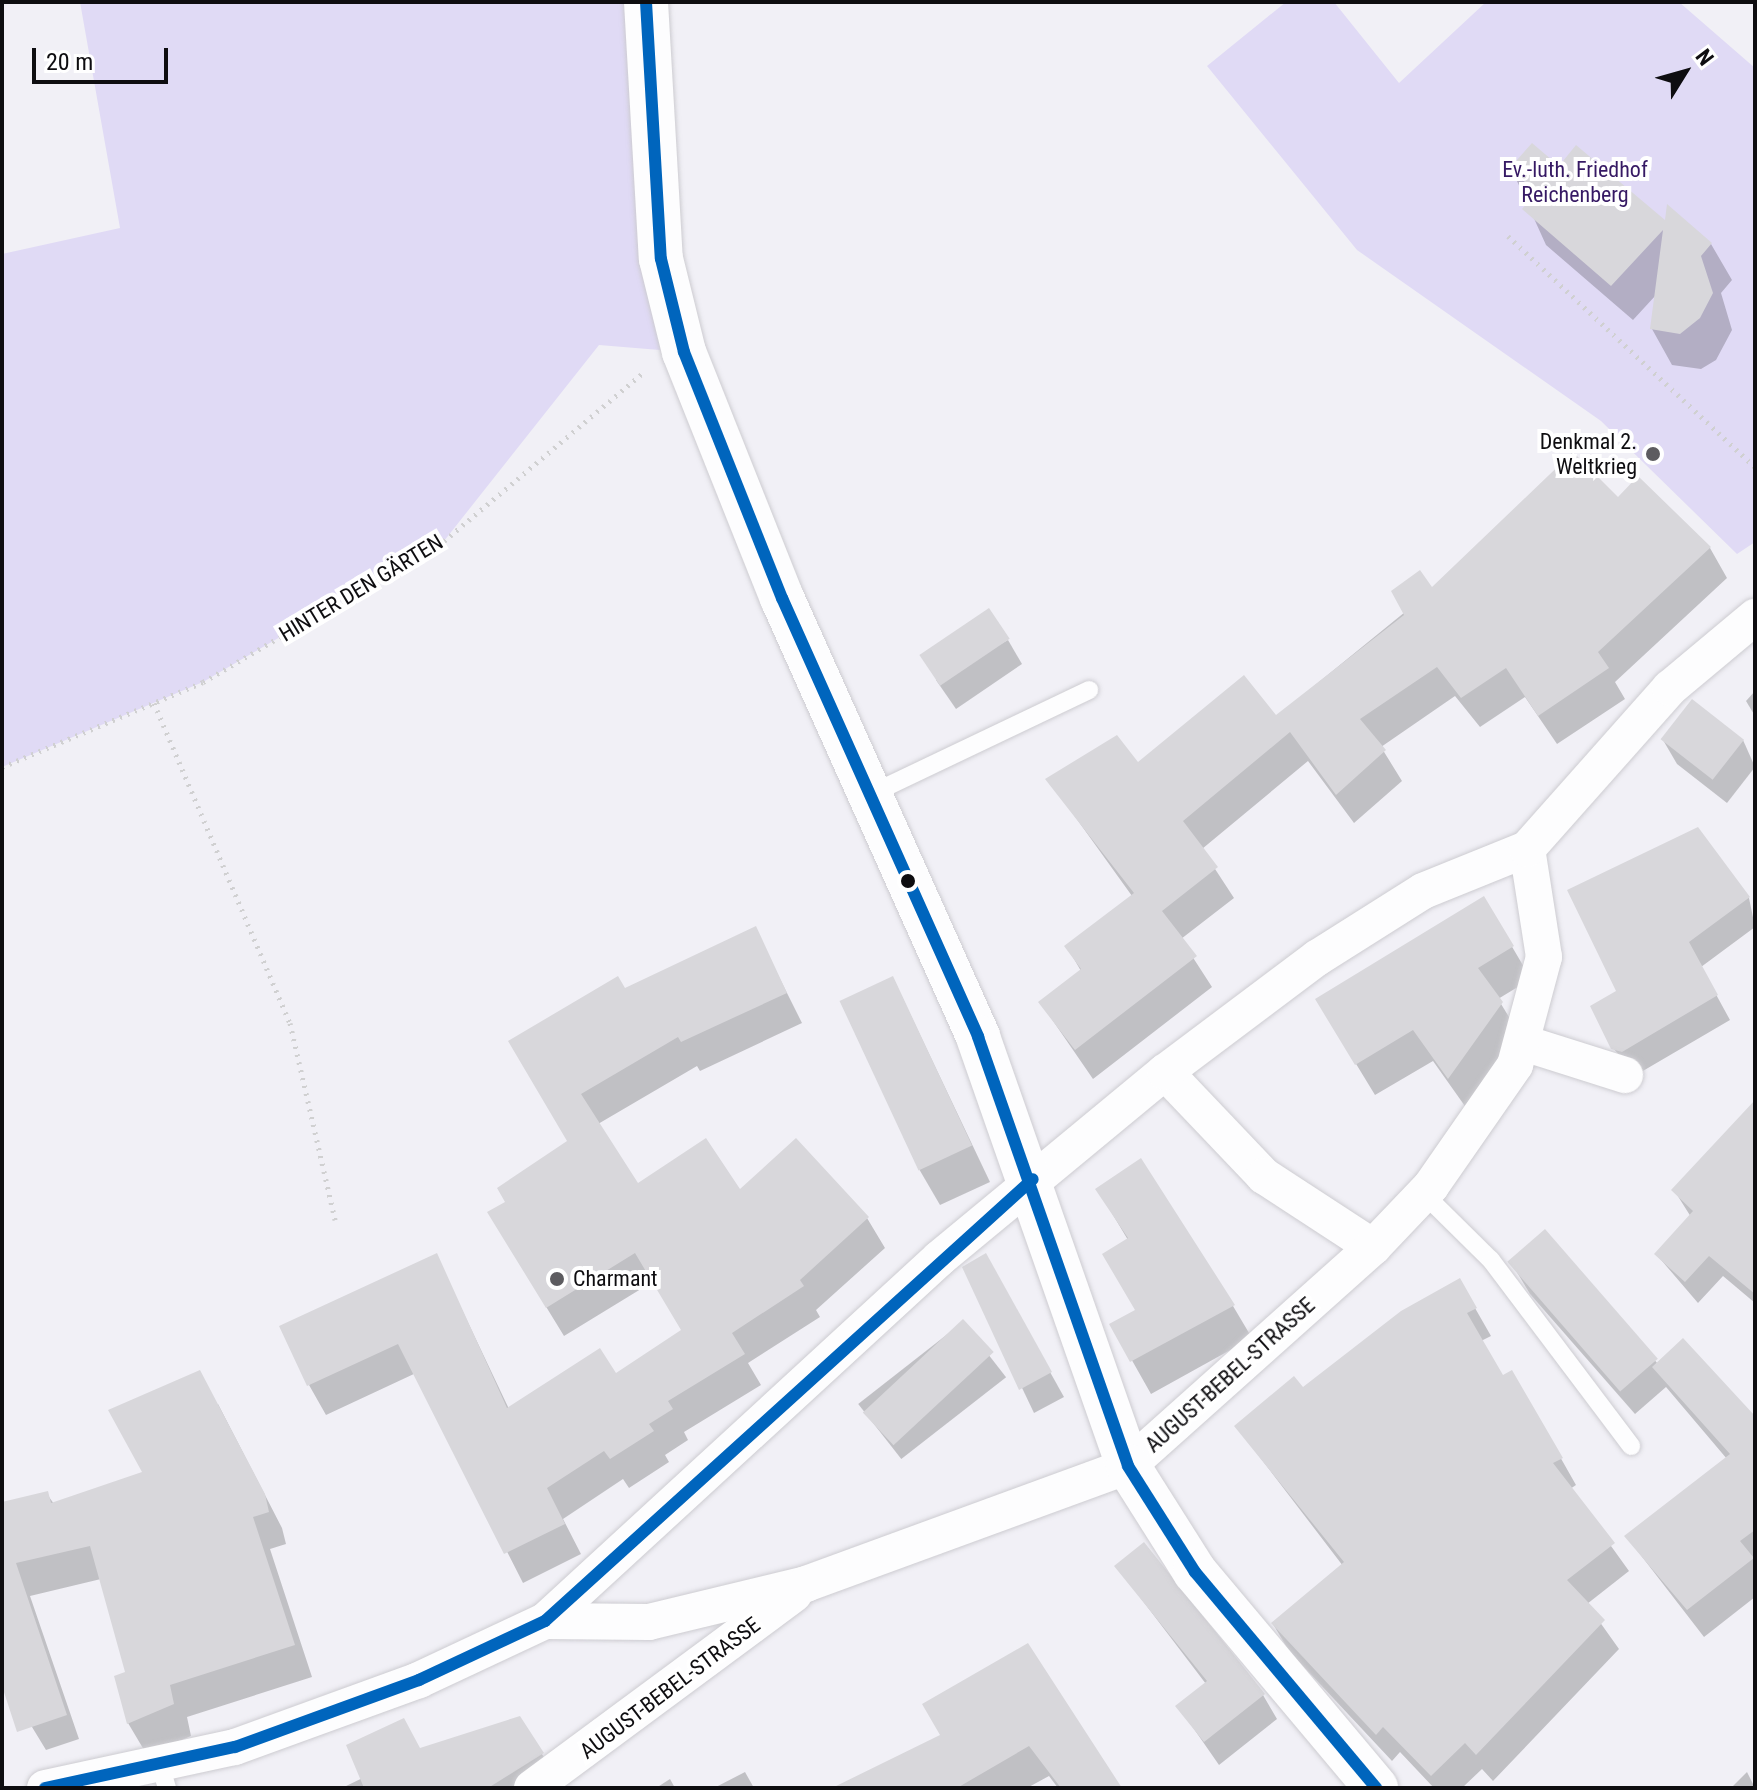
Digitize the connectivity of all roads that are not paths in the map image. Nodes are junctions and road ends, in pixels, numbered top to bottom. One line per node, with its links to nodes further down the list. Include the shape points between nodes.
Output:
1 (646, 2): 4 (street, via 661,259 684,352)
2 (1755, 617): 5 (street, AUGUST-BEBEL-STRASSE, via 1670,688)
3 (1089, 690): 4 (lane)
4 (869, 795): 9 (street)
5 (1527, 849): 6 (street, AUGUST-BEBEL-STRASSE, via 1544,957); 7 (street, AUGUST-BEBEL-STRASSE, via 1423,891 1317,958)
6 (1524, 1043): 8 (street); 10 (street, AUGUST-BEBEL-STRASSE)
7 (1165, 1072): 9 (street, AUGUST-BEBEL-STRASSE); 11 (street, via 1264,1176)
8 (1625, 1075)
9 (1033, 1179): 13 (street); 15 (street, AUGUST-BEBEL-STRASSE)
10 (1424, 1194): 11 (street, AUGUST-BEBEL-STRASSE); 12 (lane, via 1491,1260)
11 (1373, 1247): 13 (street, AUGUST-BEBEL-STRASSE)
12 (1631, 1446)
13 (1128, 1466): 14 (street, AUGUST-BEBEL-STRASSE); 19 (street, via 1195,1572)
14 (806, 1584): 15 (street, AUGUST-BEBEL-STRASSE, via 649,1622); 18 (street, AUGUST-BEBEL-STRASSE)
15 (545, 1621): 16 (street, AUGUST-BEBEL-STRASSE, via 419,1680)
16 (164, 1777): 17 (street, AUGUST-BEBEL-STRASSE)
17 (45, 1788)
18 (532, 1788)
19 (1376, 1788)

